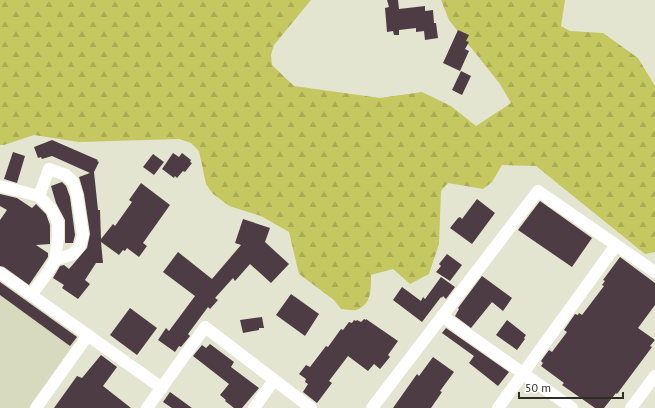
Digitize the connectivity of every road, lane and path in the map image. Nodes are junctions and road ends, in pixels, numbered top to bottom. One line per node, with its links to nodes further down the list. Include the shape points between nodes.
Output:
1 (0, 186): 2 (street)
2 (39, 196): 4 (street, via 52,210 58,223); 4 (street, via 49,169 66,175 73,182 77,195 83,234 80,246 73,254)
3 (616, 245): 5 (street); 8 (street, via 538,190); 10 (street)
4 (56, 260): 7 (street)
5 (655, 272)
6 (0, 273): 7 (street)
7 (31, 295): 9 (street)
8 (442, 316): 10 (street); 18 (street)
9 (88, 335): 13 (street); 14 (street)
10 (524, 373): 19 (street); 20 (street)
11 (655, 376): 21 (street)
12 (274, 380): 13 (street, via 205,327); 16 (street); 17 (street)
13 (162, 388): 15 (street)
14 (36, 408)
15 (147, 408)
16 (254, 408)
17 (311, 408)
18 (372, 408)
19 (498, 408)
20 (572, 408)
21 (631, 408)

